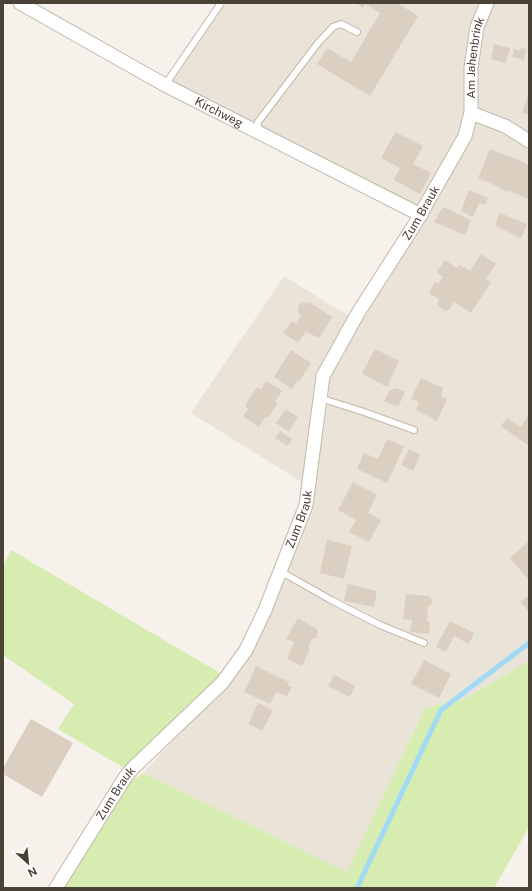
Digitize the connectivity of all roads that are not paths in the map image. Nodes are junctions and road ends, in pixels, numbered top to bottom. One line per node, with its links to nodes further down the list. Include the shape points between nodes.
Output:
1 (20, 3): 5 (street, Kirchweg)
2 (221, 3): 5 (lane)
3 (487, 3): 6 (street, Am Jahenbrink, via 477,27 471,68)
4 (357, 32): 7 (lane, via 341,24 333,27 258,122)
5 (165, 85): 7 (street, Kirchweg)
6 (471, 113): 8 (street, via 505,126); 9 (street, Zum Brauk, via 465,136)
7 (258, 132): 9 (street, Kirchweg)
8 (529, 141)
9 (421, 214): 10 (street, Zum Brauk, via 358,313 323,376)
10 (320, 398): 11 (lane); 12 (street, Zum Brauk, via 306,506)
11 (414, 430)
12 (280, 573): 13 (lane, via 380,625); 14 (street, Zum Brauk, via 246,650 222,683 126,776)
13 (424, 643)
14 (56, 888)

